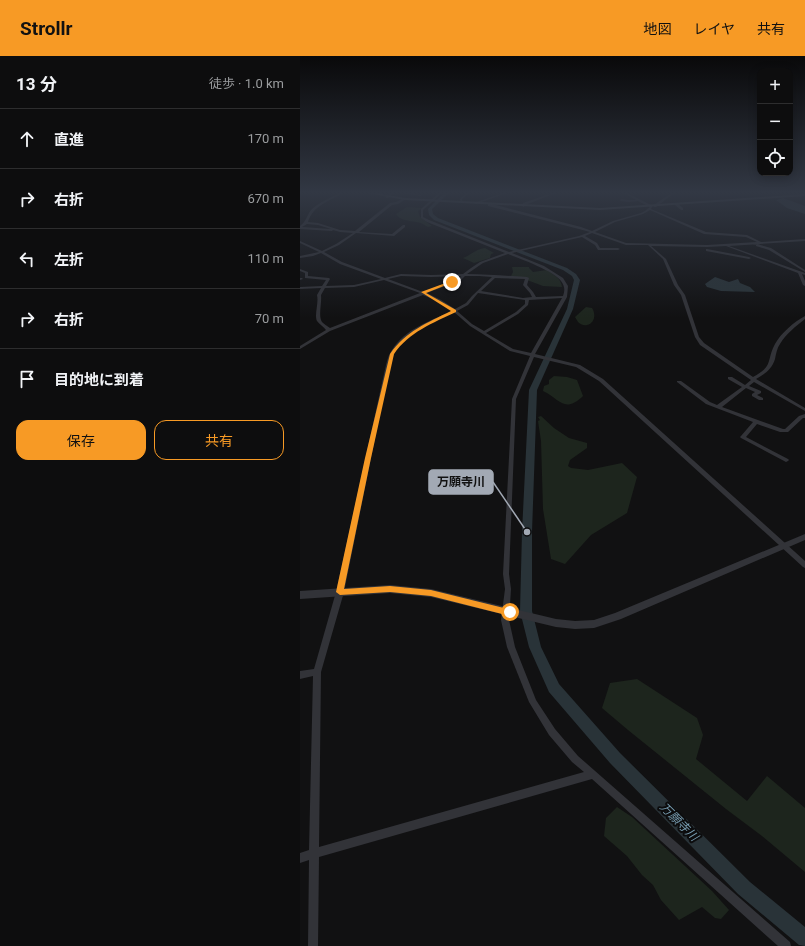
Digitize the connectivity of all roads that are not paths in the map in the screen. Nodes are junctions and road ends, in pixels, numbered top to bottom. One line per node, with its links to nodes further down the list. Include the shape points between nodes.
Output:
1 (352, 235): 16 (street, via 345,241)
2 (462, 235): 18 (street)
3 (586, 235): 7 (street)
4 (598, 235): 12 (street, via 620,243)
5 (723, 235): 6 (street)
6 (736, 235): 10 (street); 11 (street, via 747,236)
7 (582, 236): 15 (street, via 599,249); 18 (street)
8 (805, 240): 11 (street)
9 (300, 242): 16 (street)
10 (752, 243): 11 (street); 13 (street); 17 (street)
11 (762, 243)
12 (649, 245): 14 (street); 49 (street, via 664,259 683,295 697,337 702,344)
13 (726, 245): 14 (street); 21 (street)
14 (707, 248): 19 (street); 21 (street)
15 (618, 249)
16 (321, 251): 20 (street); 31 (street, via 341,263)
17 (765, 251): 21 (street); 23 (street)
18 (510, 254): 30 (street, via 476,265); 39 (street, via 543,267 562,278 566,286)
19 (704, 255)
20 (300, 257)
21 (759, 258): 24 (street)
22 (805, 265): 23 (street)
23 (796, 266): 24 (street); 26 (street)
24 (783, 267): 27 (street)
25 (300, 270): 36 (street, via 306,272 306,277 328,279)
26 (805, 270)
27 (800, 273): 28 (street); 34 (street)
28 (805, 274)
29 (494, 275): 30 (street); 32 (street); 38 (street)
30 (464, 276): 31 (street, via 401,274); 37 (street)
31 (383, 278): 36 (street, via 354,286); 37 (street)
32 (516, 278): 33 (street); 40 (street, via 527,278 525,285)
33 (515, 285)
34 (805, 285)
35 (300, 288): 36 (street)
36 (322, 288): 44 (street, via 318,316 319,321)
37 (423, 292): 42 (street); 44 (street)
38 (478, 292): 41 (street); 42 (street, via 467,304)
39 (565, 297): 40 (street); 47 (street)
40 (534, 298): 41 (street)
41 (527, 299): 45 (street, via 527,304 517,313)
42 (454, 311): 45 (street); 61 (street, via 415,330 392,354)
43 (805, 317): 49 (street, via 780,339 771,366)
44 (329, 330): 46 (street)
45 (483, 333): 47 (street, via 512,350)
46 (300, 348)
47 (533, 356): 59 (street, via 583,368 601,380); 63 (street, via 514,399 506,574)
48 (730, 378): 51 (street)
49 (754, 380): 51 (street); 54 (street)
50 (679, 382): 53 (street, via 700,399)
51 (745, 386): 52 (street, via 759,392 754,395); 53 (street)
52 (761, 399)
53 (718, 407): 56 (street)
54 (805, 410)
55 (805, 416): 56 (street, via 786,432)
56 (756, 422): 57 (street, via 743,437)
57 (786, 460)
58 (805, 537): 59 (street)
59 (784, 546): 60 (street); 63 (street, via 594,624 556,623)
60 (805, 565)
61 (340, 592): 62 (street); 63 (street, via 390,589 431,593); 64 (street)
62 (300, 595)
63 (508, 612): 66 (street, via 505,620 511,647 533,702 575,759)
64 (317, 672): 65 (street); 67 (street)
65 (300, 675)
66 (593, 774): 67 (street); 70 (street)
67 (314, 854): 68 (street); 69 (street)
68 (300, 858)
69 (313, 946)
70 (786, 946)

